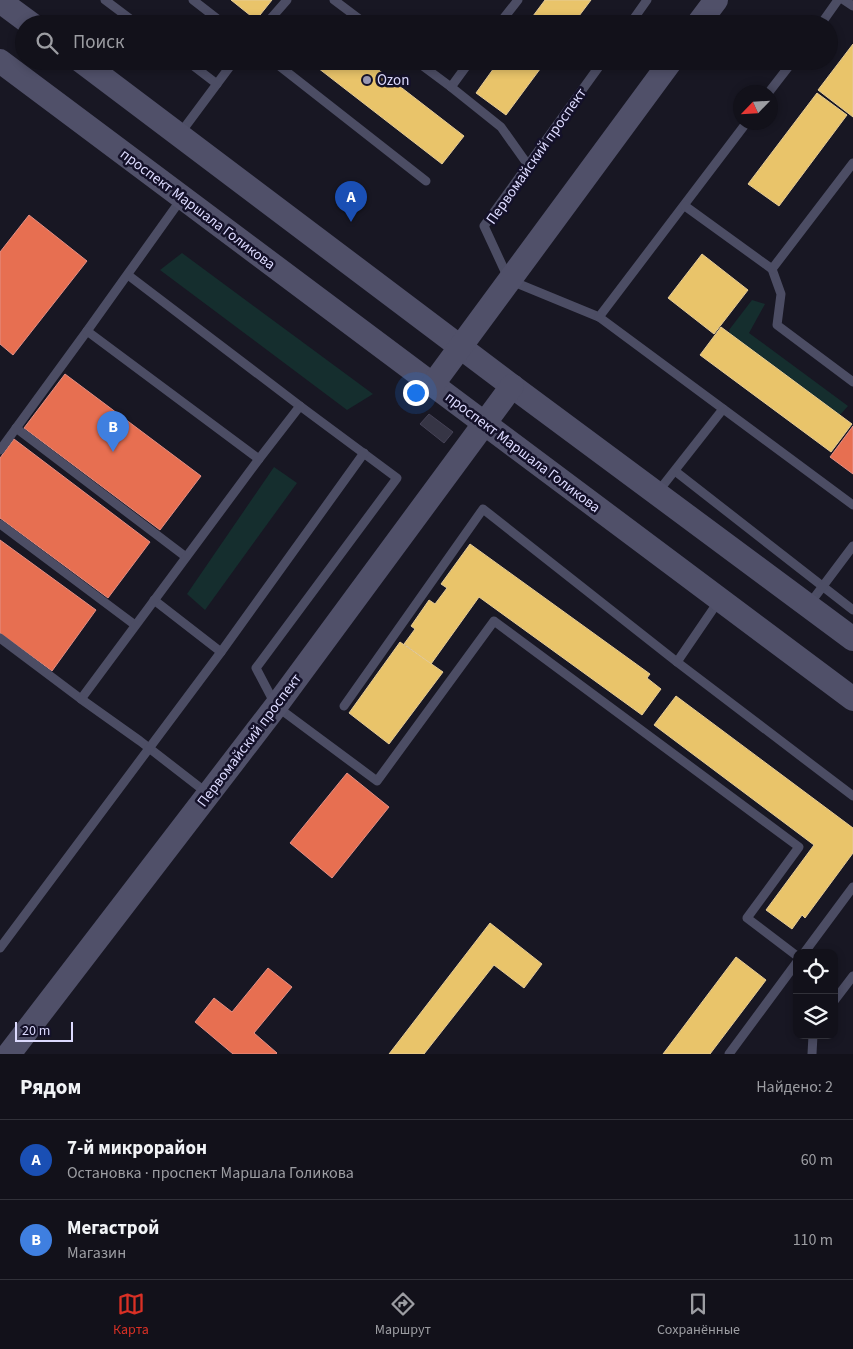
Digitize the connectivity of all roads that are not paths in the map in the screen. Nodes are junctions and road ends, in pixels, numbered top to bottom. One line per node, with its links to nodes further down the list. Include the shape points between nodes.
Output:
1 (105, 0): 13 (lane)
2 (193, 0): 14 (lane)
3 (287, 0): 15 (lane)
4 (334, 0): 16 (lane)
5 (518, 0): 17 (lane)
6 (647, 0): 18 (lane)
7 (716, 0): 19 (main road)
8 (838, 0): 20 (lane)
9 (844, 0): 11 (lane)
10 (0, 1): 12 (main road)
11 (853, 6)
12 (19, 15)
13 (125, 15)
14 (212, 15)
15 (274, 15)
16 (354, 15)
17 (506, 15)
18 (636, 15)
19 (705, 15)
20 (827, 15)
21 (0, 61): 39 (main road, проспект Маршала Голикова)
22 (93, 70): 35 (main road)
23 (199, 70): 31 (lane)
24 (227, 70): 31 (lane)
25 (284, 70): 38 (lane)
26 (428, 70): 33 (lane)
27 (463, 70): 33 (lane)
28 (597, 70): 37 (lane, Первомайский проспект)
29 (664, 70): 43 (main road)
30 (786, 70): 32 (lane)
31 (217, 84): 35 (lane)
32 (774, 85)
33 (451, 87): 37 (lane, via 501,127)
34 (741, 130): 40 (lane)
35 (179, 135): 46 (main road)
36 (853, 163): 41 (lane)
37 (528, 165): 43 (lane, Первомайский проспект, via 484,226)
38 (426, 181)
39 (183, 198): 42 (lane); 48 (main road, проспект Маршала Голикова)
40 (684, 206): 41 (lane); 44 (lane)
41 (772, 269): 47 (lane, via 781,294 777,325)
42 (128, 275): 45 (lane); 50 (lane)
43 (509, 280): 44 (lane); 46 (main road)
44 (599, 317): 51 (lane)
45 (87, 331): 53 (lane); 56 (lane)
46 (461, 346): 48 (main road); 49 (main road)
47 (853, 382)
48 (433, 384): 52 (main road, проспект Маршала Голикова)
49 (512, 386): 52 (main road, Первомайский проспект); 58 (main road)
50 (300, 406): 55 (lane); 56 (lane)
51 (724, 409): 57 (lane); 59 (lane)
52 (484, 423): 64 (main road, проспект Маршала Голикова); 75 (main road, Первомайский проспект)
53 (16, 428): 54 (lane); 62 (lane)
54 (0, 450)
55 (364, 453): 71 (lane); 75 (lane, via 397,478 256,668)
56 (259, 459): 62 (lane)
57 (674, 471): 58 (lane); 63 (lane)
58 (657, 493): 66 (main road)
59 (853, 505)
60 (0, 524): 68 (lane)
61 (853, 546): 63 (lane)
62 (186, 557): 65 (lane)
63 (822, 587): 66 (lane); 67 (lane)
64 (720, 599): 72 (lane); 74 (main road, проспект Маршала Голикова)
65 (154, 600): 68 (lane); 71 (lane)
66 (808, 606): 70 (main road)
67 (853, 610)
68 (135, 625): 73 (lane)
69 (0, 638): 73 (lane)
70 (853, 639)
71 (221, 652): 77 (lane)
72 (677, 662): 76 (lane, via 483,509); 79 (lane)
73 (81, 699): 77 (lane)
74 (853, 699)
75 (276, 706): 78 (main road, Первомайский проспект); 83 (lane, via 377,781 494,621 799,847 747,918)
76 (344, 706)
77 (149, 748): 78 (lane); 81 (lane)
78 (208, 793): 88 (main road, Первомайский проспект)
79 (853, 796)
80 (853, 887): 82 (lane)
81 (0, 948)
82 (807, 949)
83 (793, 953)
84 (793, 967): 89 (lane)
85 (853, 976): 86 (lane)
86 (838, 996)
87 (813, 1039): 90 (lane)
88 (9, 1054)
89 (729, 1054)
90 (812, 1054)

